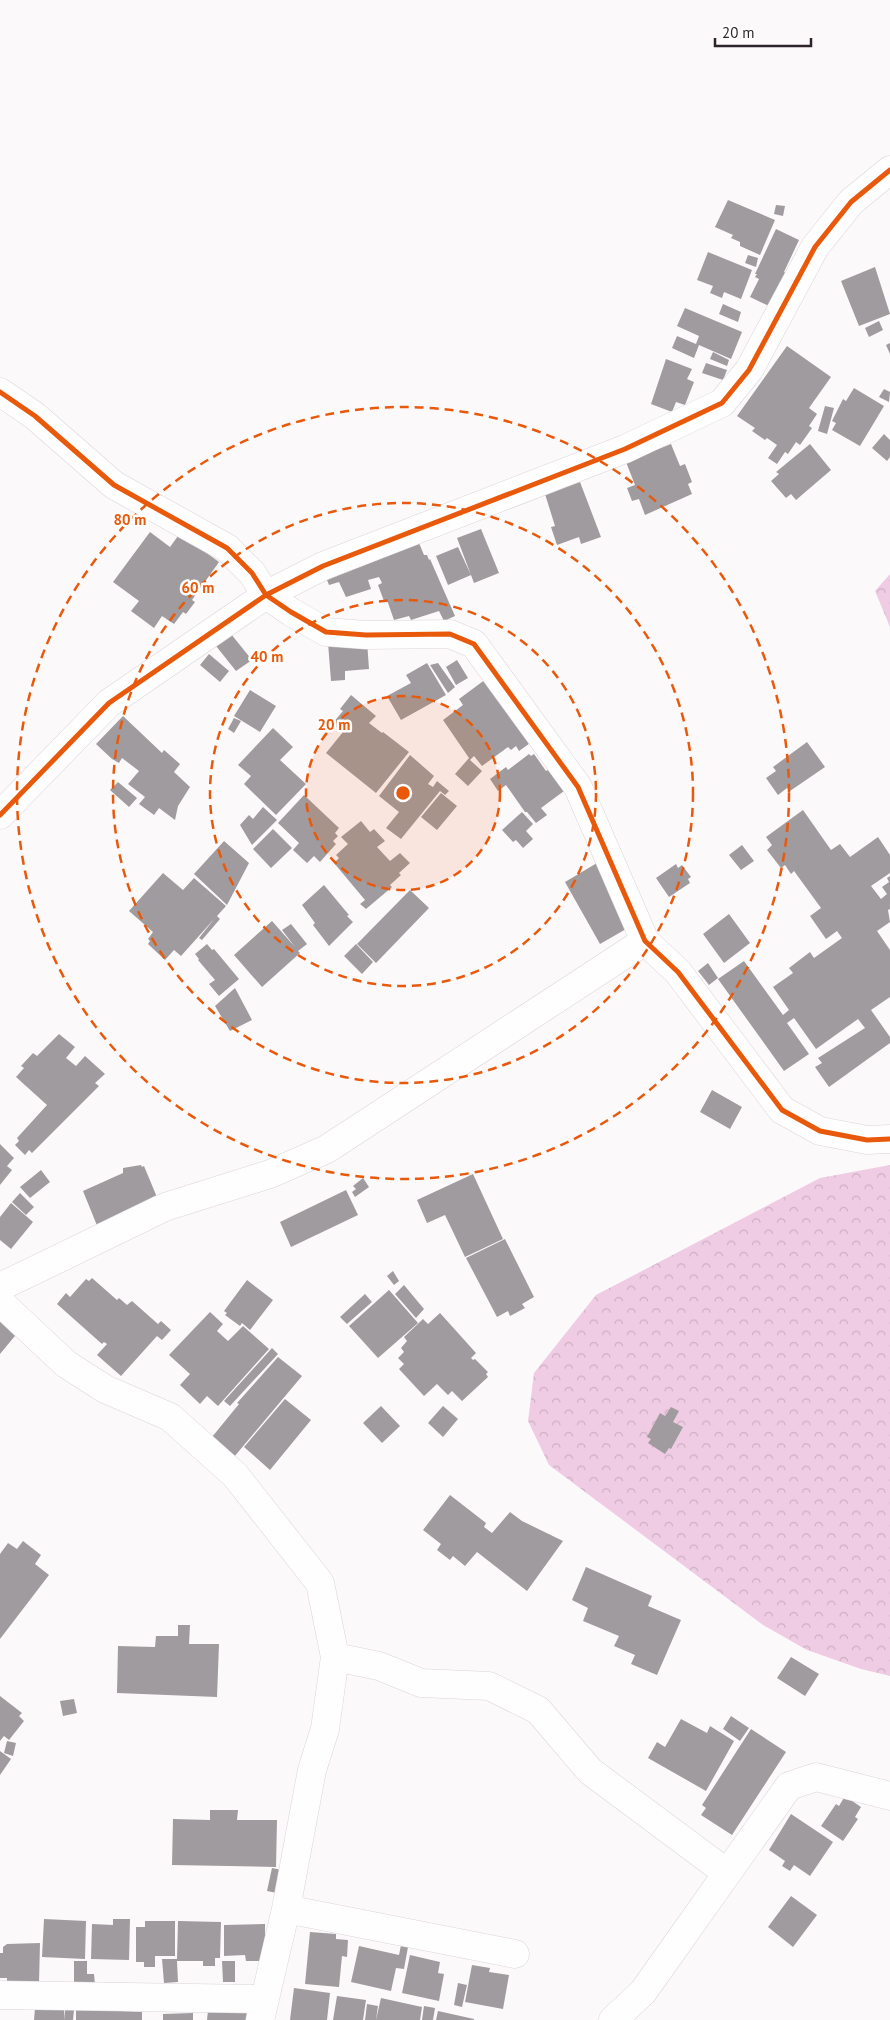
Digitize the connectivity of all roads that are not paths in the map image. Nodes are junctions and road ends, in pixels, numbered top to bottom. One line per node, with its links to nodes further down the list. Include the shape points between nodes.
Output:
1 (890, 170): 3 (street, via 852,202 815,247 748,370 722,403 626,449 323,566)
2 (0, 392): 3 (street, via 35,416 114,485 227,548 252,573)
3 (266, 595): 4 (street, via 109,703); 5 (street, via 326,632 450,634 474,644 578,787)
4 (0, 815)
5 (645, 941): 6 (street, via 678,972 782,1110 820,1131 866,1140); 7 (street, via 327,1149 270,1174 164,1207)
6 (890, 1139)
7 (0, 1287)
8 (0, 1302): 9 (street, via 66,1364 105,1389 170,1417 235,1476 320,1583)
9 (335, 1657): 11 (street, via 379,1666 421,1683 488,1686 538,1710 590,1771); 12 (street, via 326,1729 312,1770)
10 (890, 1796): 11 (street, via 816,1777 788,1786)
11 (727, 1873): 16 (street, via 643,1992)
12 (286, 1909): 13 (street); 15 (street)
13 (515, 1954)
14 (0, 1995): 15 (street)
15 (262, 2010)
16 (613, 2020)

